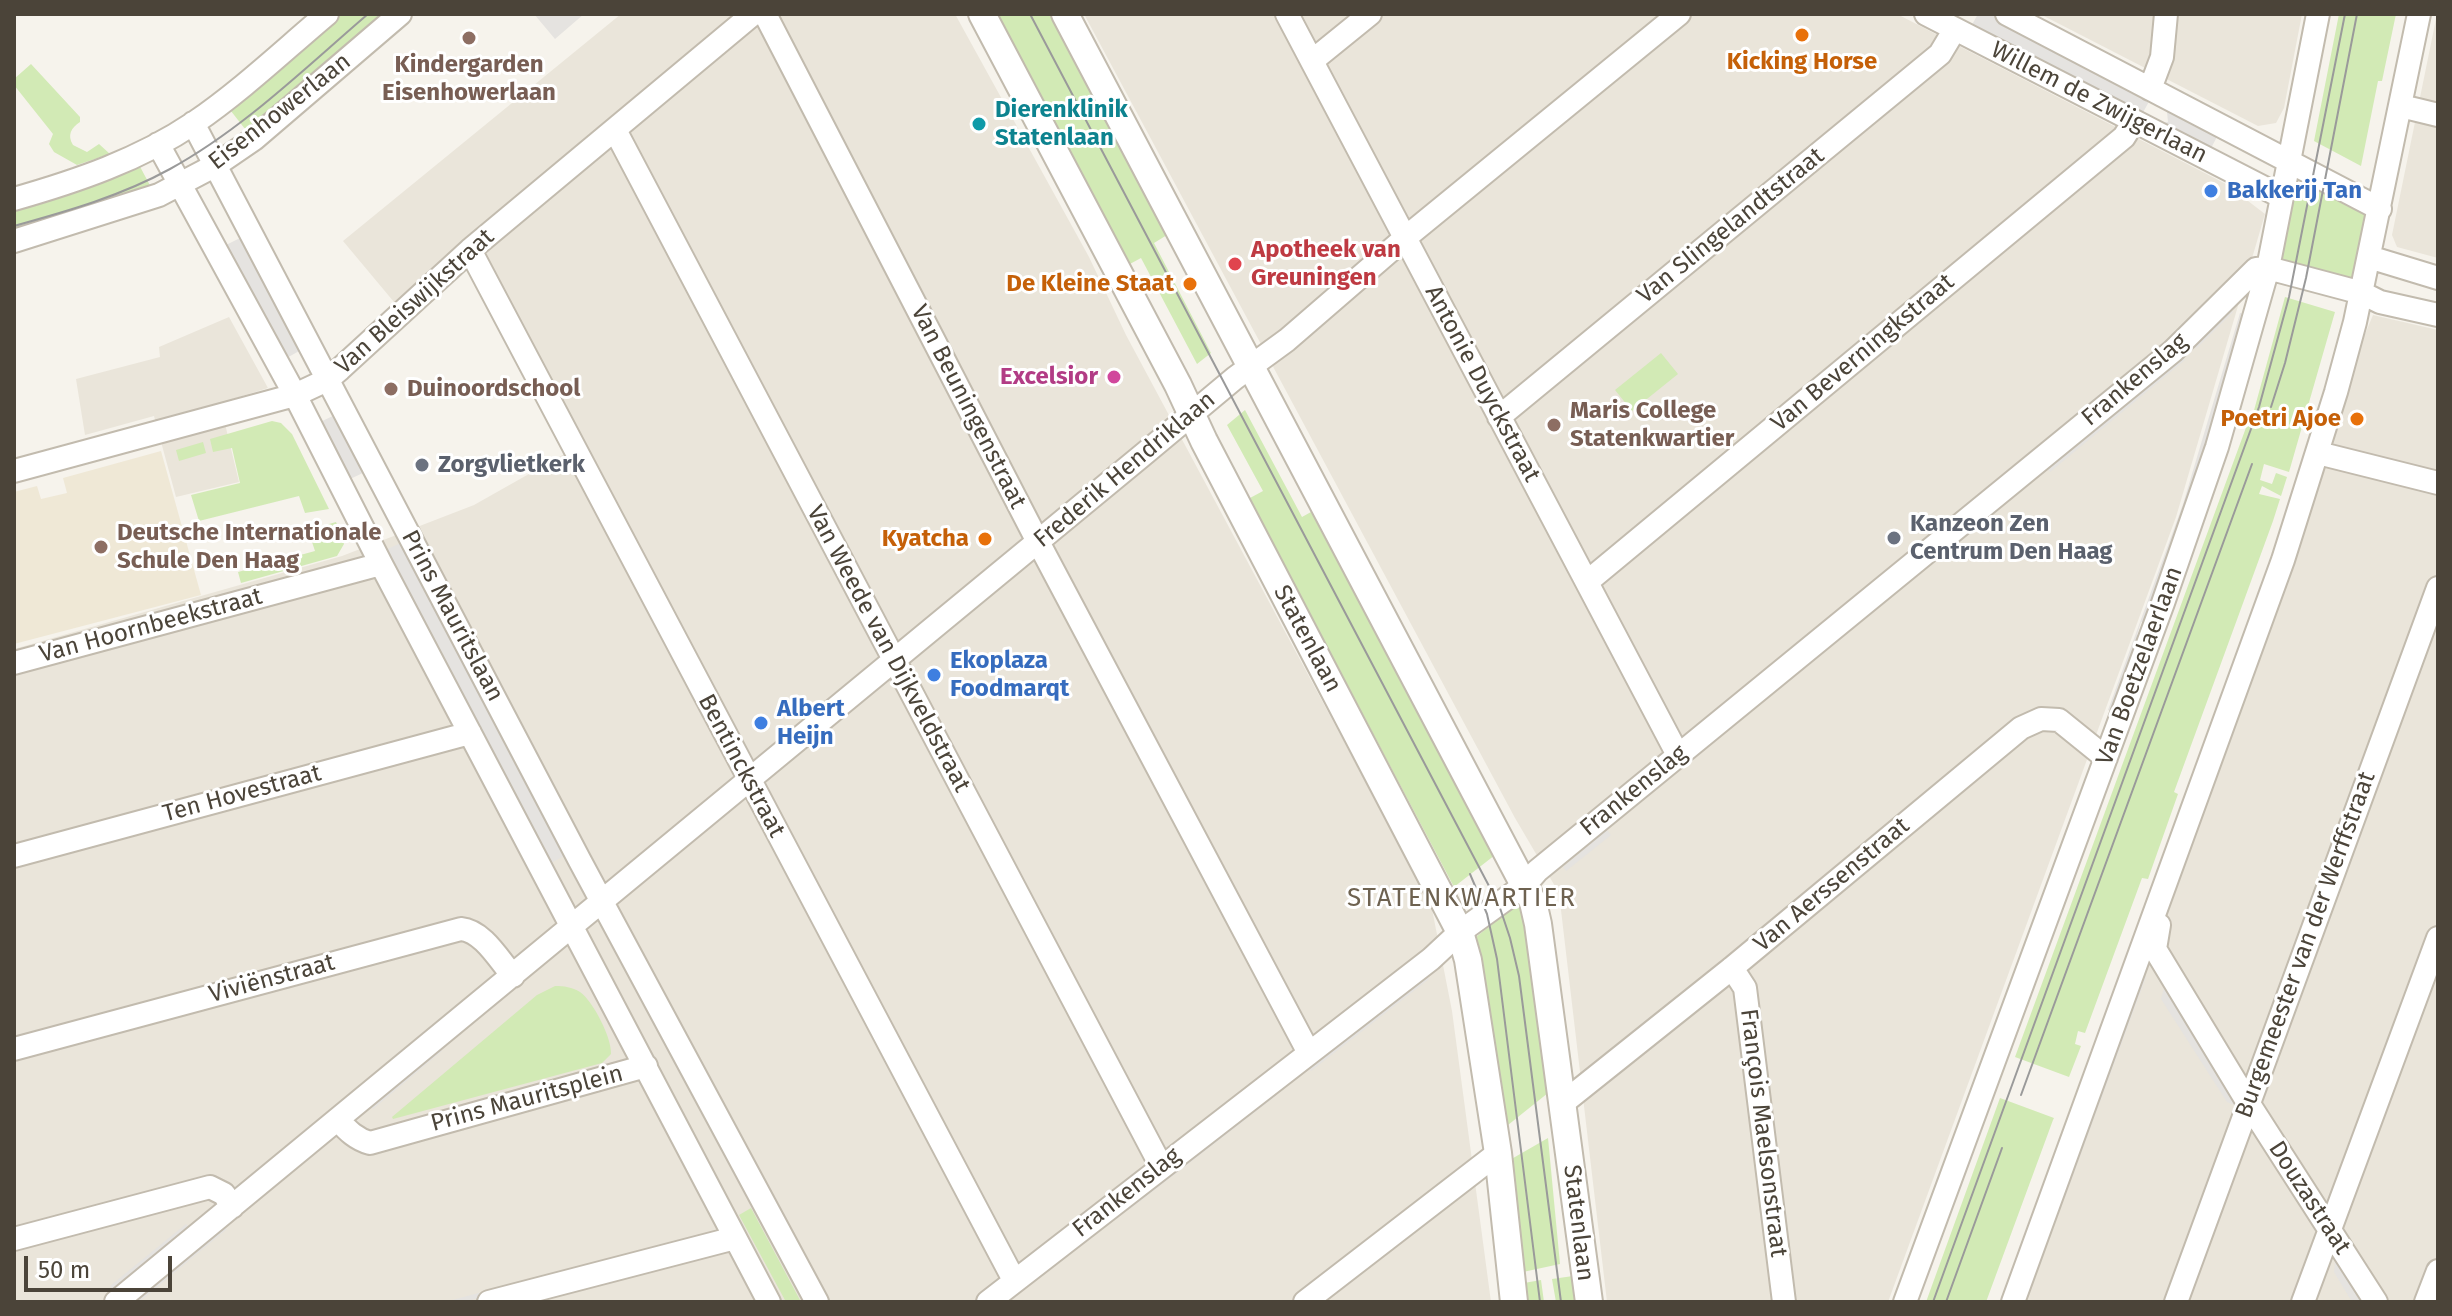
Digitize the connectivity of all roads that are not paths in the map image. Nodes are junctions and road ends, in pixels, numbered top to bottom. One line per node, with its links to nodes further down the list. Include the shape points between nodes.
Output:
1 (327, 14): 21 (street, Eisenhowerlaan)
2 (400, 14): 26 (street, Eisenhowerlaan, via 254,139)
3 (753, 14): 22 (street, Van Bleiswijkstraat)
4 (765, 14): 49 (street, Van Beuningenstraat)
5 (982, 14): 44 (street, Statenlaan)
6 (1065, 14): 41 (street, Statenlaan)
7 (1287, 14): 16 (street, Antonie Duyckstraat)
8 (1370, 14): 16 (street)
9 (1679, 14): 32 (street, Frederik Hendriklaan)
10 (1926, 14): 15 (street, Willem de Zwijgerlaan)
11 (2007, 14): 17 (street, Willem de Zwijgerlaan)
12 (2166, 14): 17 (street, via 2162,57)
13 (2318, 14): 25 (street, Van Boetzelaerlaan)
14 (2419, 14): 18 (street)
15 (1955, 29): 20 (street, Willem de Zwijgerlaan); 45 (street, Van Slingelandtstraat, via 1940,54)
16 (1312, 61): 32 (street, Antonie Duyckstraat)
17 (2150, 89): 23 (street, Willem de Zwijgerlaan)
18 (2401, 106): 19 (street); 31 (street)
19 (2438, 115)
20 (2134, 121): 27 (street, Willem de Zwijgerlaan); 51 (street, Van Beverningkstraat, via 2124,137)
21 (193, 123): 24 (street, Eisenhowerlaan); 26 (street, Prins Mauritslaan)
22 (615, 130): 34 (street, Van Bleiswijkstraat); 54 (street, Van Weede van Dijkveldstraat)
23 (2246, 139): 25 (street, Willem de Zwijgerlaan); 27 (street, Willem de Zwijgerlaan)
24 (158, 144): 28 (street, Prins Mauritslaan); 30 (street, Eisenhowerlaan, via 97,173)
25 (2289, 161): 29 (street, Van Boetzelaerlaan); 31 (street, Willem de Zwijgerlaan)
26 (216, 165): 28 (street, Eisenhowerlaan); 42 (street, Prins Mauritslaan)
27 (2229, 170): 29 (street, Willem de Zwijgerlaan)
28 (180, 185): 33 (street, Eisenhowerlaan); 43 (street, Prins Mauritslaan)
29 (2282, 197): 36 (street, Van Boetzelaerlaan)
30 (14, 199)
31 (2380, 209): 35 (street)
32 (1405, 238): 41 (street, Frederik Hendriklaan); 45 (street, Antonie Duyckstraat)
33 (14, 241)
34 (470, 250): 42 (street, Van Bleiswijkstraat); 59 (street, Bentinckstraat)
35 (2369, 257): 37 (street); 38 (street)
36 (2268, 268): 38 (street); 57 (street, Frankenslag, via 2256,269 2173,351); 58 (street, Van Boetzelaerlaan, via 2217,447)
37 (2431, 277): 39 (street)
38 (2362, 293): 39 (street); 46 (street)
39 (2416, 309): 40 (street)
40 (2438, 315)
41 (1250, 366): 44 (street, Frederik Hendriklaan); 62 (street, Statenlaan)
42 (327, 380): 43 (street, Van Bleiswijkstraat); 63 (street, Prins Mauritslaan)
43 (295, 395): 47 (street, Van Bleiswijkstraat); 50 (street, Prins Mauritslaan)
44 (1192, 413): 49 (street, Frederik Hendriklaan); 65 (street, Statenlaan)
45 (1499, 417): 51 (street, Antonie Duyckstraat)
46 (2318, 453): 48 (street); 61 (street)
47 (14, 471)
48 (2438, 483)
49 (1038, 542): 54 (street, Frederik Hendriklaan); 70 (street, Van Beuningenstraat)
50 (381, 564): 55 (street, Van Hoornbeekstraat); 56 (street, Prins Mauritslaan)
51 (1587, 582): 57 (street, Antonie Duyckstraat)
52 (2438, 588): 53 (street, Burgemeester van der Werffstraat)
53 (2433, 616): 72 (street, Burgemeester van der Werffstraat)
54 (894, 661): 59 (street, Frederik Hendriklaan); 76 (street, Van Weede van Dijkveldstraat)
55 (14, 663)
56 (470, 733): 60 (street, Ten Hovestraat); 64 (street, Prins Mauritslaan)
57 (1678, 755): 62 (street, Frankenslag)
58 (2106, 758): 67 (street, Van Aerssenstraat, via 2059,720 2041,719 2021,728); 92 (street, Van Boetzelaerlaan)
59 (749, 780): 63 (street, Frederik Hendriklaan); 82 (street, Bentinckstraat)
60 (14, 856)
61 (2167, 880): 72 (street, Douzastraat, via 2155,949); 93 (street)
62 (1525, 885): 65 (street, Frankenslag); 73 (street, Statenlaan, via 1538,924)
63 (601, 900): 64 (street, Frederik Hendriklaan); 86 (street, Prins Mauritslaan)
64 (571, 925): 68 (street); 71 (street, Prins Mauritsplein)
65 (1460, 932): 70 (street, Frankenslag); 75 (street, Statenlaan)
66 (2438, 938): 78 (street)
67 (1732, 968): 73 (street, Van Aerssenstraat); 91 (street, François Maelsonstraat, via 1745,988)
68 (513, 976): 69 (street, Viviënstraat, via 480,937 461,929); 74 (street)
69 (14, 1049)
70 (1309, 1053): 76 (street, Frankenslag)
71 (646, 1066): 74 (street, Prins Mauritsplein, via 370,1143); 79 (street)
72 (2247, 1101): 78 (street, Douzastraat); 94 (street, Burgemeester van der Werffstraat)
73 (1563, 1103): 90 (street, Statenlaan)
74 (338, 1120): 77 (street)
75 (1498, 1153): 88 (street); 89 (street, Statenlaan)
76 (1161, 1166): 82 (street, Frankenslag)
77 (232, 1207): 80 (street, via 224,1194 210,1187); 83 (street)
78 (2330, 1230): 95 (street); 96 (street, Douzastraat)
79 (735, 1238): 84 (street); 85 (street)
80 (14, 1239)
81 (2438, 1271): 97 (street)
82 (1014, 1280): 87 (street, Frankenslag)
83 (116, 1302)
84 (489, 1302)
85 (769, 1302)
86 (817, 1302)
87 (988, 1302)
88 (1305, 1302)
89 (1514, 1302)
90 (1589, 1302)
91 (1784, 1302)
92 (1905, 1302)
93 (2013, 1302)
94 (2176, 1302)
95 (2303, 1302)
96 (2376, 1302)
97 (2426, 1302)

